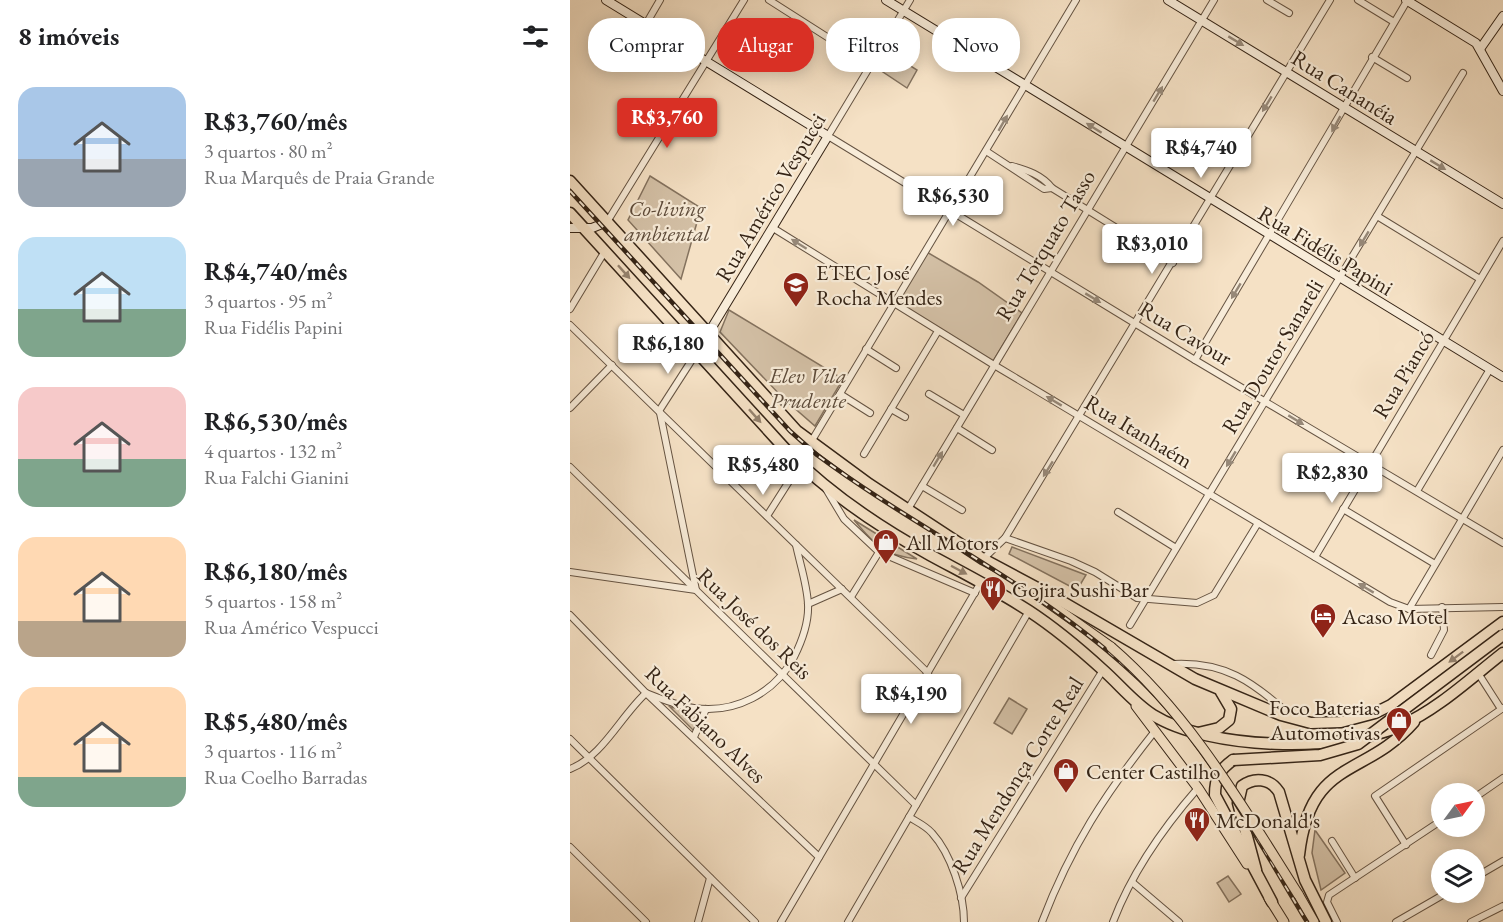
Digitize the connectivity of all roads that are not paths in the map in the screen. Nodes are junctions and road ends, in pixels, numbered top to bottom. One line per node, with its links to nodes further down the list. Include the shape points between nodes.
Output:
1 (606, 0): 17 (street, Rua Cavour)
2 (660, 0): 18 (street)
3 (744, 0): 25 (street)
4 (770, 0): 22 (street)
5 (886, 0): 14 (street, Rua Fidélis Papini)
6 (910, 0): 14 (street, Rua Américo Vespucci)
7 (1076, 0): 30 (street)
8 (1168, 0): 20 (street, Rua Cananéia)
9 (1214, 0): 20 (street, Rua Torquato Tasso)
10 (1330, 0): 27 (street)
11 (1358, 0): 21 (street)
12 (1406, 0): 21 (street); 23 (street)
13 (1270, 1): 15 (street)
14 (904, 11): 19 (street, Rua Américo Vespucci); 30 (street, Rua Fidélis Papini)
15 (1289, 13)
16 (1503, 16): 23 (street)
17 (636, 18)
18 (650, 18)
19 (900, 18)
20 (1202, 20): 27 (street, Rua Cananéia, one-way to 27); 34 (street, Rua Torquato Tasso, one-way to 20)
21 (1394, 22): 24 (street)
22 (826, 36)
23 (1480, 48): 31 (street)
24 (1372, 57): 29 (street); 32 (street)
25 (706, 62): 33 (street, Rua Cavour); 46 (street)
26 (867, 72): 33 (street, Rua Américo Vespucci)
27 (1287, 72): 32 (street, Rua Cananéia); 40 (street, one-way to 40)
28 (1463, 73): 36 (street, Rua Doutor Sanareli)
29 (1407, 78)
30 (1026, 84): 34 (street, Rua Fidélis Papini, one-way to 30); 35 (street, one-way to 30)
31 (1503, 91)
32 (1343, 107): 36 (street, Rua Cananéia); 50 (street, one-way to 50)
33 (828, 136): 43 (street, Rua Cavour); 49 (street, Rua Américo Vespucci)
34 (1126, 148): 40 (street, Rua Fidélis Papini); 42 (street, Rua Torquato Tasso)
35 (986, 152): 42 (street, via 1030,171); 43 (street)
36 (1415, 152): 41 (street, Rua Cananéia, one-way to 41); 45 (street, Rua Doutor Sanareli)
37 (570, 181): 38 (highway)
38 (579, 191): 39 (highway); 46 (highway)
39 (570, 199)
40 (1211, 200): 50 (street, Rua Fidélis Papini); 53 (street)
41 (1503, 204)
42 (1087, 210): 53 (street); 54 (street, Rua Torquato Tasso)
43 (949, 211): 54 (street, Rua Cavour); 57 (street)
44 (570, 213): 48 (highway)
45 (1377, 216): 55 (street, Rua Doutor Sanareli, one-way to 55); 56 (street)
46 (607, 222): 48 (street); 62 (highway)
47 (570, 228): 48 (street)
48 (584, 228): 52 (highway)
49 (773, 228): 57 (street, Rua Itanhaém, one-way to 49); 62 (street, Rua Américo Vespucci)
50 (1270, 236): 55 (street, Rua Fidélis Papini); 66 (street, one-way to 66)
51 (1503, 241): 56 (street, Rua Piancó)
52 (605, 251): 58 (street); 65 (highway, one-way to 65)
53 (1173, 263): 59 (street)
54 (1049, 271): 59 (street, Rua Cavour, one-way to 59); 67 (street, Rua Torquato Tasso)
55 (1340, 279): 63 (street, Rua Fidélis Papini); 74 (street, Rua Doutor Sanareli)
56 (1480, 279): 63 (street, Rua Piancó)
57 (894, 303): 61 (street, Rua Itanhaém); 64 (street)
58 (570, 309)
59 (1136, 324): 66 (street, Rua Cavour); 81 (street)
60 (570, 325): 68 (street)
61 (938, 331): 67 (street, Rua Itanhaém); 76 (street)
62 (709, 334): 65 (street, Rua Américo Vespucci); 83 (highway)
63 (1443, 342): 70 (street, Rua Fidélis Papini); 88 (street, Rua Piancó)
64 (866, 349): 69 (street); 72 (street)
65 (697, 352): 77 (street, Rua Américo Vespucci); 87 (highway, one-way to 87)
66 (1195, 360): 74 (street, Rua Cavour)
67 (994, 364): 79 (street, Rua Torquato Tasso); 81 (street, Rua Itanhaém, one-way to 67)
68 (612, 365): 75 (street); 77 (street)
69 (896, 368)
70 (1490, 369): 71 (street, Rua Fidélis Papini); 92 (street)
71 (1503, 377)
72 (840, 394): 78 (street); 83 (street)
73 (929, 394): 79 (street)
74 (1266, 402): 88 (street, Rua Cavour, one-way to 88); 93 (street, Rua Doutor Sanareli, one-way to 93)
75 (570, 408)
76 (891, 409): 80 (street); 86 (street)
77 (659, 411): 98 (street); 113 (street)
78 (870, 413)
79 (964, 415): 82 (street, Rua Torquato Tasso)
80 (905, 417)
81 (1080, 417): 93 (street, Rua Itanhaém); 101 (street, one-way to 101)
82 (957, 428): 84 (street); 91 (street, Rua Torquato Tasso, one-way to 82)
83 (811, 443): 94 (highway)
84 (992, 450)
85 (1503, 450): 99 (street)
86 (864, 454)
87 (800, 464): 90 (highway); 98 (street)
88 (1370, 464): 92 (street, Rua Cavour); 95 (street, Rua Piancó)
89 (570, 467): 113 (street, Rua José dos Reis)
90 (824, 485): 105 (street, via 844,519); 111 (highway, one-way to 111, via 908,542)
91 (922, 486): 94 (street, Rua Torquato Tasso); 96 (street)
92 (1416, 491): 99 (street, Rua Cavour)
93 (1209, 494): 100 (street, Rua Itanhaém); 104 (street, Rua Doutor Sanareli)
94 (908, 509): 107 (highway)
95 (1343, 509): 106 (street, Rua Piancó); 108 (street)
96 (962, 510)
97 (1118, 512): 104 (street)
98 (767, 516): 102 (street)
99 (1462, 519): 103 (street, Rua Cavour); 108 (street)
100 (1258, 523): 106 (street, Rua Itanhaém); 116 (street, via 1209,599 1197,603)
101 (1005, 538): 107 (street); 116 (street, via 1071,561 1137,598)
102 (795, 543): 112 (street); 117 (street)
103 (1503, 543)
104 (1176, 548): 116 (street, Rua Doutor Sanareli)
105 (879, 552): 114 (street); 115 (street)
106 (1315, 557): 120 (street, Rua Itanhaém, one-way to 106, via 1390,602)
107 (982, 558): 109 (highway)
108 (1435, 564): 120 (street)
109 (1002, 570): 128 (highway); 178 (main road, bridge, via 1111,647 1157,690 1203,746)
110 (570, 572): 113 (street)
111 (981, 581): 114 (street); 121 (highway)
112 (842, 589): 115 (street); 117 (street)
113 (696, 590): 132 (street, Rua José dos Reis)
114 (975, 593): 130 (street)
115 (851, 597): 130 (street)
116 (1146, 599): 124 (street, Rua Doutor Sanareli)
117 (808, 604): 132 (street, via 802,638)
118 (1442, 607): 119 (street, Rua Itanhaém); 120 (street, Rua Itanhaém); 127 (street, via 1444,630)
119 (1503, 607)
120 (1409, 609)
121 (1029, 611): 129 (highway); 150 (street)
122 (570, 615): 134 (street, Rua Fabiano Alves)
123 (1503, 622): 139 (highway, one-way to 139, via 1412,691 1375,713 1341,723)
124 (1130, 625)
125 (1503, 635): 159 (highway, bridge, via 1358,744 1320,755 1233,760 1220,771 1215,795)
126 (1503, 653): 131 (highway)
127 (1431, 655)
128 (1166, 664): 133 (highway); 139 (street, via 1205,664 1240,676)
129 (1103, 670): 135 (highway); 164 (street, Rua Mendonça Corte Real)
130 (928, 673): 145 (street)
131 (1477, 673): 136 (street); 138 (highway)
132 (783, 675): 137 (street, via 751,699); 145 (street, Rua José dos Reis)
133 (1218, 689): 139 (highway); 141 (highway, via 1231,709 1229,720 1219,728)
134 (646, 693): 137 (street); 142 (street, Rua Fabiano Alves); 144 (street)
135 (1129, 697): 140 (main road); 141 (highway, via 1176,728)
136 (1502, 708): 154 (street, via 1375,797)
137 (706, 709): 142 (street)
138 (1420, 715): 141 (highway, via 1384,733 1338,741 1231,742); 157 (highway, via 1400,736 1322,789 1305,820)
139 (1297, 721)
140 (1155, 731): 148 (main road); 174 (street, via 1082,832)
141 (1195, 734)
142 (694, 737): 156 (street, Rua Fabiano Alves)
143 (570, 739): 144 (street)
144 (590, 759): 146 (street); 161 (street)
145 (874, 765): 150 (street, Rua José dos Reis); 156 (street)
146 (570, 769)
147 (1503, 778): 149 (street)
148 (1198, 788): 163 (street, via 1149,852); 165 (main road)
149 (1485, 790)
150 (916, 806): 151 (street)
151 (909, 817): 164 (street, via 938,841); 172 (street)
152 (1431, 828): 154 (street)
153 (1332, 841): 162 (street)
154 (1406, 845): 162 (street)
155 (570, 847): 168 (street)
156 (819, 858): 171 (street)
157 (1299, 861): 159 (highway, via 1279,792 1272,784 1252,780 1240,789 1238,803); 179 (highway)
158 (1503, 861): 160 (street)
159 (1256, 870): 165 (highway)
160 (1485, 872)
161 (711, 878): 169 (street); 170 (street)
162 (1355, 878): 180 (street, via 1329,896 1327,902)
163 (1132, 882): 175 (street); 176 (street)
164 (961, 898): 173 (street)
165 (1272, 902): 177 (main road)
166 (1431, 902): 181 (street)
167 (1503, 906): 182 (street)
168 (646, 922)
169 (698, 922)
170 (755, 922)
171 (781, 922)
172 (848, 922)
173 (964, 922)
174 (1042, 922)
175 (1113, 922)
176 (1179, 922)
177 (1284, 922)
178 (1314, 922)
179 (1326, 922)
180 (1337, 922)
181 (1396, 922)
182 (1471, 922)

